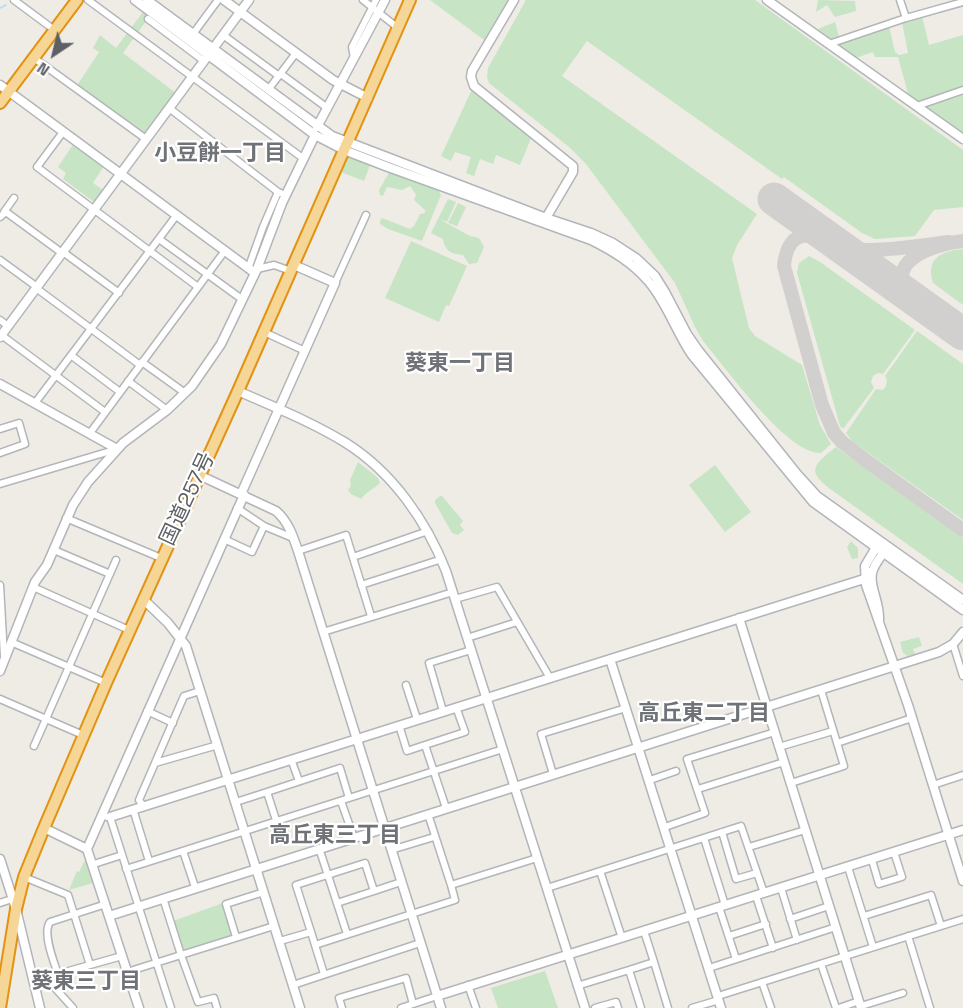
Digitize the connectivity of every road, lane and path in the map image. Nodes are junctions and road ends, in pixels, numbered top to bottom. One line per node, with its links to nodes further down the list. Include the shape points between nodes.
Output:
1 (14, 0): 22 (street)
2 (69, 0): 22 (highway)
3 (77, 0): 29 (highway)
4 (88, 0): 31 (street)
5 (135, 0): 28 (street)
6 (147, 0): 17 (street)
7 (218, 0): 24 (street)
8 (225, 0): 19 (street)
9 (249, 0): 19 (street)
10 (363, 0): 18 (street)
11 (385, 0): 18 (street)
12 (410, 0): 23 (highway, 国道257号)
13 (514, 0): 54 (street, via 471,77 474,86 573,166)
14 (767, 0): 26 (street)
15 (900, 0): 20 (street)
16 (963, 2): 20 (street)
17 (160, 4): 24 (street)
18 (376, 6): 23 (street); 32 (street)
19 (240, 11): 25 (street); 27 (street)
20 (906, 18): 26 (street)
21 (147, 19): 28 (street)
22 (49, 26): 33 (highway)
23 (398, 28): 36 (highway, 国道257号)
24 (193, 34): 28 (street)
25 (223, 35): 28 (street); 30 (street)
26 (829, 44): 38 (street)
27 (296, 53): 30 (street); 32 (street)
28 (208, 55): 31 (street); 34 (street); 41 (street)
29 (33, 57): 33 (highway); 43 (street)
30 (280, 75): 34 (street); 39 (street)
31 (192, 77): 40 (street); 46 (street)
32 (339, 83): 36 (street); 39 (street)
33 (3, 89): 37 (highway); 42 (street)
34 (268, 90): 41 (street)
35 (963, 90): 38 (street)
36 (368, 98): 45 (highway, 国道257号)
37 (0, 103)
38 (917, 106): 44 (street)
39 (326, 107): 41 (street)
40 (169, 108): 43 (street); 48 (street)
41 (316, 131): 45 (street); 46 (street)
42 (63, 132): 47 (street); 50 (street, via 37,167)
43 (146, 139): 47 (street)
44 (963, 139)
45 (346, 146): 54 (street); 60 (highway, 国道257号)
46 (304, 159): 48 (street)
47 (119, 174): 50 (street); 53 (street)
48 (282, 193): 61 (street)
49 (14, 198): 51 (street)
50 (94, 209): 56 (street); 57 (street)
51 (2, 215): 57 (street, via 6,212)
52 (366, 215): 63 (street)
53 (176, 216): 55 (street); 58 (street)
54 (545, 221): 99 (street, via 591,233 636,258 665,292 698,350 797,474 817,496)
55 (159, 239): 56 (street); 62 (street)
56 (149, 251): 64 (street); 66 (street)
57 (62, 252): 65 (street); 66 (street)
58 (224, 252): 61 (street); 62 (street)
59 (0, 260): 65 (street)
60 (293, 268): 61 (street, via 274,265); 63 (street); 71 (highway, 国道257号)
61 (253, 270): 67 (street)
62 (207, 274): 64 (street); 67 (street)
63 (335, 283): 73 (street)
64 (198, 287): 75 (street)
65 (36, 288): 69 (street); 70 (street)
66 (119, 293): 70 (street)
67 (240, 298): 81 (street, via 221,344)
68 (0, 320): 69 (street)
69 (8, 326): 72 (street)
70 (92, 330): 74 (street); 75 (street)
71 (264, 332): 73 (street); 79 (highway, 国道257号)
72 (0, 335): 76 (street)
73 (305, 351): 84 (street)
74 (72, 356): 76 (street); 80 (street)
75 (141, 364): 77 (street); 81 (street)
76 (56, 376): 82 (street); 85 (street)
77 (128, 381): 80 (street); 83 (street)
78 (0, 384): 82 (street)
79 (238, 391): 84 (street); 90 (highway, 国道257号)
80 (120, 392): 85 (street)
81 (183, 392): 83 (street)
82 (35, 403): 87 (street)
83 (164, 409): 88 (street)
84 (279, 409): 92 (street); 96 (street, via 347,443 368,459 396,487)
85 (105, 412): 87 (street)
86 (0, 429): 89 (street, via 19,423 25,444)
87 (90, 433): 88 (street)
88 (117, 449): 91 (street); 94 (street, via 88,482)
89 (0, 453)
90 (199, 475): 92 (street); 103 (highway, 国道257号)
91 (0, 484)
92 (242, 494): 93 (street); 97 (street, via 284,517)
93 (237, 508): 95 (street); 98 (street)
94 (66, 518): 100 (street); 103 (street)
95 (264, 526): 97 (street); 98 (street, via 252,552)
96 (428, 531): 102 (street); 104 (street)
97 (293, 538): 101 (street)
98 (224, 539): 123 (street)
99 (882, 547): 107 (street, via 865,566); 113 (street); 114 (street); 118 (street, via 872,573)
100 (54, 550): 106 (street); 110 (street)
101 (298, 551): 102 (street, via 346,535); 121 (street)
102 (353, 557): 109 (street)
103 (161, 558): 112 (highway, 国道257号)
104 (442, 559): 109 (street); 111 (street)
105 (116, 560): 106 (street)
106 (110, 574): 115 (street)
107 (864, 579): 117 (street); 118 (street)
108 (0, 585): 129 (street)
109 (362, 585): 116 (street)
110 (33, 587): 115 (street); 125 (street)
111 (454, 595): 116 (street); 119 (street, via 497,587); 124 (street)
112 (143, 599): 120 (highway, 国道257号); 123 (street)
113 (963, 600)
114 (963, 610)
115 (92, 613): 120 (street); 130 (street)
116 (371, 616): 121 (street)
117 (739, 618): 128 (street); 142 (street)
118 (879, 620): 131 (street)
119 (517, 622): 124 (street); 134 (street)
120 (129, 630): 135 (highway, 国道257号)
121 (323, 632): 154 (street)
122 (963, 633): 126 (street)
123 (181, 637): 138 (street); 144 (street)
124 (467, 638): 127 (street)
125 (11, 642): 129 (street); 130 (street)
126 (953, 644): 131 (street); 133 (street)
127 (471, 650): 139 (street); 145 (street, via 429,663)
128 (610, 659): 134 (street); 143 (street)
129 (4, 660): 132 (street)
130 (68, 666): 135 (street); 147 (street)
131 (895, 666): 137 (street); 146 (street)
132 (0, 671)
133 (963, 676)
134 (550, 678): 139 (street)
135 (106, 683): 153 (highway, 国道257号)
136 (406, 685): 148 (street)
137 (821, 690): 142 (street); 151 (street)
138 (200, 691): 149 (street, via 184,696); 156 (street)
139 (487, 697): 141 (street); 161 (street)
140 (0, 699): 147 (street)
141 (456, 707): 145 (street); 157 (street, via 465,732)
142 (766, 707): 152 (street); 159 (street)
143 (626, 708): 159 (street); 167 (street, via 541,734)
144 (147, 711): 149 (street); 186 (street)
145 (443, 711): 148 (street)
146 (912, 718): 155 (street); 173 (street)
147 (45, 719): 153 (street); 158 (street)
148 (417, 719): 150 (street)
149 (173, 723): 164 (street)
150 (399, 725): 154 (street); 157 (street, via 407,751)
151 (833, 731): 155 (street); 160 (street)
152 (775, 732): 160 (street); 175 (street, via 687,759)
153 (83, 735): 189 (highway, 国道257号)
154 (357, 738): 162 (street); 176 (street)
155 (837, 744): 172 (street, via 844,766)
156 (218, 745): 164 (street); 169 (street)
157 (426, 745): 165 (street)
158 (34, 746)
159 (639, 747): 167 (street); 170 (street)
160 (779, 747): 163 (street)
161 (503, 749): 165 (street); 174 (street)
162 (291, 759): 169 (street); 171 (street)
163 (784, 762): 172 (street); 175 (street)
164 (156, 763): 181 (street, via 139,800)
165 (433, 771): 176 (street); 182 (street)
166 (676, 771): 170 (street)
167 (553, 774): 174 (street)
168 (963, 775): 173 (street)
169 (229, 778): 180 (street); 181 (street)
170 (650, 780): 188 (street)
171 (298, 781): 177 (street); 178 (street, via 340,768)
172 (791, 783): 192 (street)
173 (933, 785): 195 (street)
174 (515, 787): 182 (street); 207 (street)
175 (698, 789): 188 (street, via 705,813)
176 (373, 790): 178 (street); 190 (street)
177 (267, 792): 180 (street); 187 (street)
178 (349, 798): 179 (street)
179 (341, 801): 187 (street); 196 (street)
180 (236, 802): 191 (street)
181 (143, 806): 183 (street)
182 (446, 808): 184 (street)
183 (134, 809): 185 (street); 210 (street)
184 (428, 814): 190 (street); 197 (street)
185 (110, 817): 186 (street); 206 (street)
186 (100, 820): 202 (street)
187 (276, 820): 191 (street)
188 (665, 827): 201 (street)
189 (44, 828): 202 (street); 219 (highway, 国道257号)
190 (384, 828): 196 (street); 203 (street)
191 (245, 830): 204 (street); 213 (street)
192 (805, 830): 199 (street); 218 (street)
193 (963, 830): 195 (street)
194 (722, 832): 198 (street); 199 (street, via 741,826); 216 (street, via 736,879)
195 (949, 834): 205 (street); 220 (street)
196 (354, 837): 200 (street)
197 (434, 837): 203 (street); 223 (street)
198 (704, 838): 201 (street); 236 (street)
199 (749, 847): 216 (street)
200 (319, 848): 213 (street); 217 (street)
201 (671, 848): 215 (street); 241 (street)
202 (87, 849): 211 (street)
203 (392, 850): 221 (street)
204 (183, 851): 210 (street); 224 (street)
205 (894, 852): 209 (street); 209 (street, via 902,877 879,884)
206 (122, 855): 211 (street); 214 (street)
207 (537, 858): 223 (street); 225 (street)
208 (0, 859): 222 (street)
209 (872, 860): 212 (street)
210 (149, 861): 214 (street)
211 (94, 864): 234 (street)
212 (848, 867): 218 (street); 242 (street)
213 (257, 868): 224 (street); 228 (street)
214 (126, 869): 235 (street)
215 (600, 871): 225 (street); 255 (street)
216 (757, 873): 229 (street)
217 (327, 874): 227 (street, via 365,863); 232 (street); 250 (street, via 296,885)
218 (819, 876): 226 (street); 237 (street)
219 (23, 880): 222 (street, via 13,886); 233 (highway, 国道257号); 238 (street, via 66,894)
220 (963, 881)
221 (402, 882): 227 (street); 239 (street)
222 (8, 884): 233 (street)
223 (451, 885): 239 (street, via 455,900)
224 (195, 887): 230 (street)
225 (547, 888): 265 (street)
226 (781, 888): 229 (street); 243 (street)
227 (374, 891): 232 (street)
228 (264, 892): 246 (street); 254 (street, via 226,904)
229 (760, 894): 236 (street); 245 (street)
230 (163, 898): 235 (street); 264 (street)
231 (0, 903): 233 (street)
232 (337, 903): 251 (street)
233 (14, 904): 261 (highway, 国道257号); 263 (street)
234 (106, 904): 238 (street); 240 (street)
235 (138, 906): 240 (street); 270 (street)
236 (722, 906): 241 (street); 252 (street)
237 (829, 906): 243 (street); 248 (street)
238 (75, 914): 272 (street); 276 (street, via 51,921 47,926)
239 (410, 914): 251 (street); 258 (street)
240 (110, 916): 266 (street)
241 (692, 916): 249 (street); 273 (street)
242 (864, 916): 247 (street, via 931,895); 260 (street)
243 (790, 919): 256 (street)
244 (963, 919): 247 (street)
245 (766, 924): 252 (street); 262 (street)
246 (274, 926): 254 (street); 257 (street)
247 (941, 926): 253 (street)
248 (836, 927): 256 (street); 267 (street)
249 (644, 931): 255 (street); 269 (street)
250 (311, 932): 257 (street); 259 (street)
251 (346, 934): 259 (street)
252 (729, 936): 268 (street)
253 (908, 936): 260 (street); 309 (street)
254 (236, 937): 264 (street)
255 (622, 938): 265 (street)
256 (797, 940): 262 (street)
257 (280, 941): 281 (street)
258 (420, 943): 277 (street); 286 (street)
259 (315, 945): 277 (street)
260 (873, 947): 267 (street)
261 (10, 948): 263 (street, via 20,944); 284 (highway, 国道257号)
262 (773, 948): 268 (street)
263 (26, 951): 279 (street)
264 (181, 955): 270 (street); 295 (street, via 198,1002 214,998)
265 (567, 955): 282 (street); 283 (street)
266 (122, 956): 272 (street); 275 (street)
267 (845, 956): 271 (street); 289 (street)
268 (736, 960): 273 (street)
269 (654, 962): 274 (street); 305 (street)
270 (156, 963): 275 (street); 294 (street)
271 (821, 964): 280 (street); 308 (street)
272 (90, 965): 276 (street)
273 (709, 968): 287 (street)
274 (629, 970): 283 (street); 304 (street)
275 (127, 972): 293 (street)
276 (58, 974): 278 (street)
277 (324, 974): 281 (street)
278 (46, 978): 279 (street); 292 (street)
279 (33, 981): 291 (street)
280 (762, 982): 287 (street); 307 (street)
281 (293, 985): 296 (street)
282 (468, 986): 286 (street); 300 (street)
283 (577, 986): 301 (street)
284 (2, 989): 290 (highway, 国道257号)
285 (903, 993): 289 (street)
286 (437, 996): 288 (street); 299 (street)
287 (719, 1001): 306 (street)
288 (413, 1004): 297 (street, via 406,978 339,998); 298 (street)
289 (860, 1005): 308 (street)
290 (0, 1008)
291 (40, 1008)
292 (73, 1008)
293 (139, 1008)
294 (171, 1008)
295 (217, 1008)
296 (300, 1008)
297 (342, 1008)
298 (401, 1008)
299 (441, 1008)
300 (476, 1008)
301 (585, 1008)
302 (595, 1008): 303 (street, via 616,1002)
303 (618, 1008)
304 (640, 1008)
305 (668, 1008)
306 (692, 1008)
307 (771, 1008)
308 (837, 1008)
309 (930, 1008)

